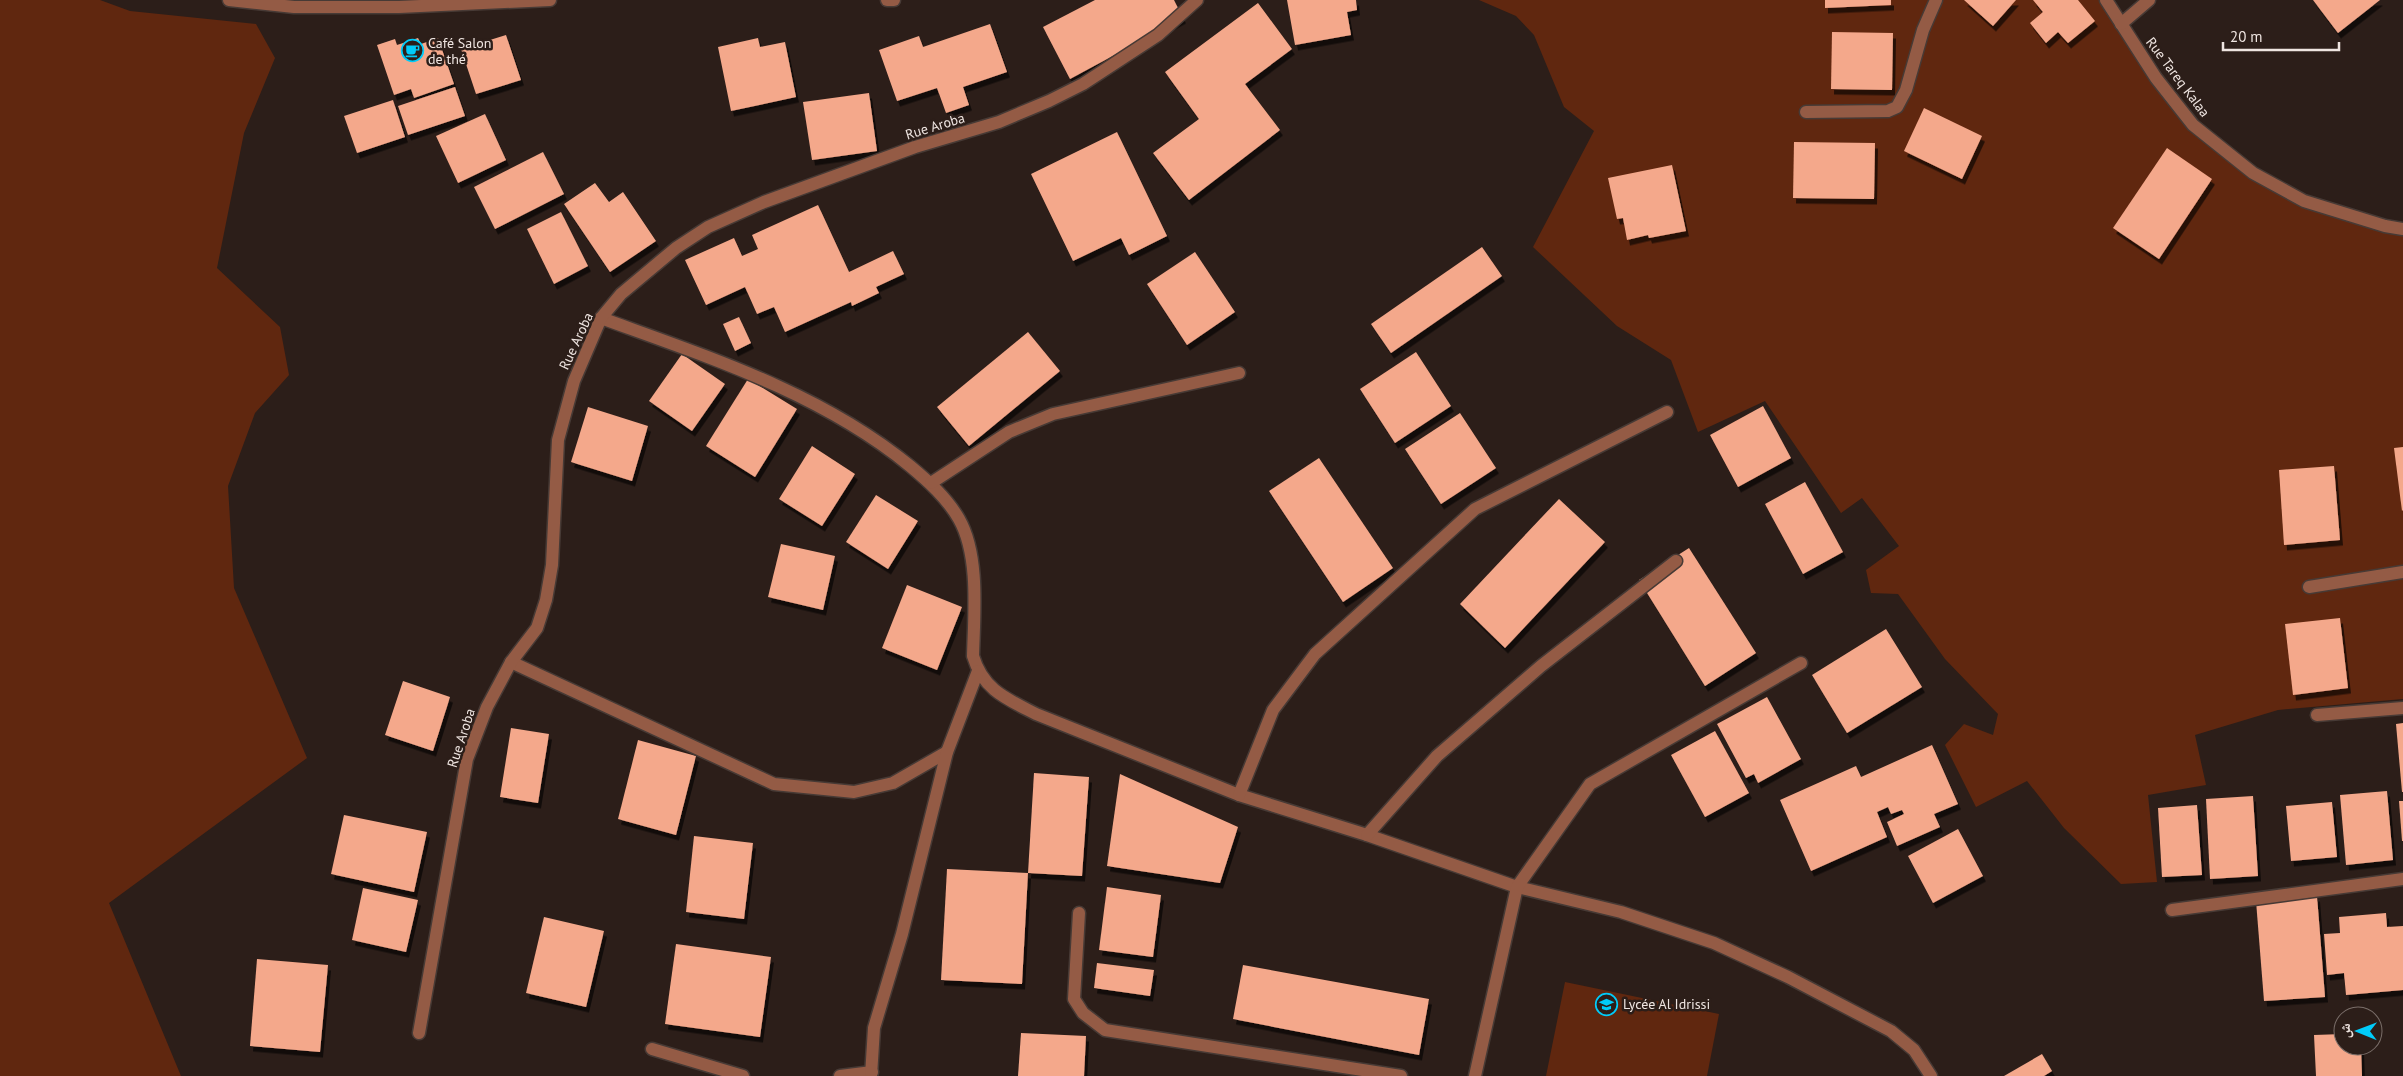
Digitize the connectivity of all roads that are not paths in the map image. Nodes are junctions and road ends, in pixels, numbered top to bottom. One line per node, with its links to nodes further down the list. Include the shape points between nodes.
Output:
1 (229, 0): 2 (street, via 294,7 399,7)
2 (550, 0)
3 (887, 0): 4 (street)
4 (894, 0)
5 (1197, 0): 12 (street, Rue Aroba, via 1158,36 1084,84 1049,102 764,202 708,227 676,248 621,294)
6 (1936, 0): 10 (street, via 1923,30 1906,90 1897,107 1888,111)
7 (2106, 0): 9 (street, Rue Tareq Kalaa)
8 (2148, 0): 9 (street)
9 (2121, 24): 11 (street, Rue Tareq Kalaa, via 2156,78 2194,125 2253,173 2304,201)
10 (1806, 112)
11 (2403, 229)
12 (601, 318): 15 (street, via 756,376 828,411 890,450); 19 (street, Rue Aroba, via 574,381 558,440 552,565 546,600 537,628)
13 (1240, 374): 15 (street, via 1053,414 1009,432)
14 (1667, 412): 25 (street, via 1474,509 1315,654 1273,710)
15 (931, 484): 21 (street, via 959,519 972,562 973,656)
16 (1676, 561): 26 (street, via 1541,666 1437,756)
17 (2403, 572): 18 (street)
18 (2309, 586)
19 (511, 662): 24 (street, via 774,784 854,792 893,783); 31 (street, Rue Aroba, via 487,707 467,759)
20 (1801, 662): 28 (street, via 1590,784)
21 (978, 671): 24 (street); 25 (street, via 986,684 1036,714)
22 (2403, 708): 23 (street)
23 (2317, 715)
24 (947, 752): 33 (street, via 902,934 874,1028)
25 (1238, 795): 26 (street)
26 (1367, 835): 28 (street)
27 (2403, 879): 29 (street)
28 (1517, 887): 37 (street); 38 (street, via 1621,912 1736,953 1891,1031 1914,1050)
29 (2172, 910)
30 (1079, 913): 36 (street, via 1074,999 1083,1014 1105,1030)
31 (420, 1034)
32 (652, 1049): 34 (street)
33 (872, 1074): 35 (street)
34 (742, 1076)
35 (840, 1076)
36 (1401, 1076)
37 (1475, 1076)
38 (1932, 1076)

